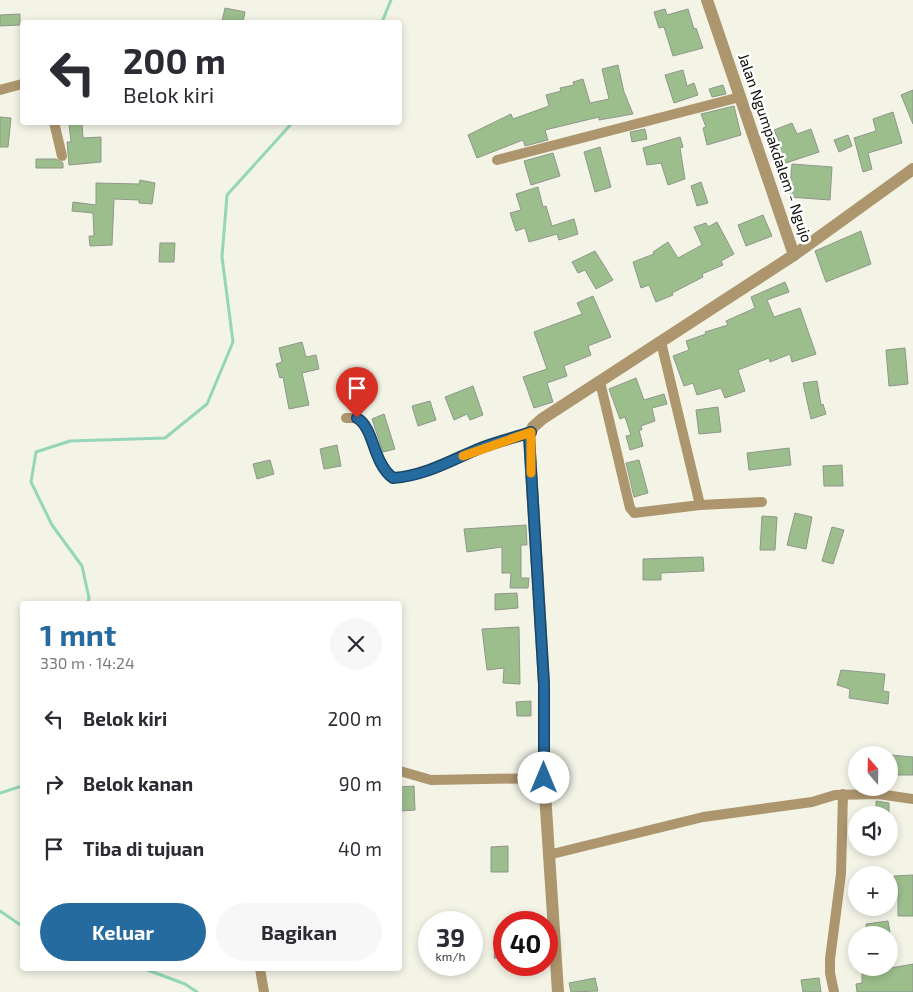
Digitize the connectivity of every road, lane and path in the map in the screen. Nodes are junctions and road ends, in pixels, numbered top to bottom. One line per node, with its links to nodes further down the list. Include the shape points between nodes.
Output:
1 (707, 0): 4 (street, Jalan Ngumpakdalem - Ngujo)
2 (20, 85): 3 (street)
3 (0, 90)
4 (740, 97): 7 (street); 9 (street, Jalan Ngumpakdalem - Ngujo)
5 (55, 125): 6 (street)
6 (62, 156)
7 (497, 160)
8 (913, 169): 9 (street, Jalan Ngumpakdalem - Ngujo)
9 (794, 255): 10 (street)
10 (661, 342): 11 (street); 15 (street)
11 (600, 382): 13 (street, via 542,418); 15 (street, via 630,508 634,513)
12 (346, 418): 13 (street, via 364,422 380,465 393,478 408,477 444,465 479,449)
13 (531, 432): 17 (street, via 544,684)
14 (762, 502): 15 (street)
15 (700, 505)
16 (402, 772): 17 (street, via 431,780)
17 (544, 778): 20 (street)
18 (843, 794): 19 (street); 20 (street, via 812,802 703,817); 24 (street, via 841,874 830,959)
19 (913, 799)
20 (548, 855): 23 (street)
21 (260, 971): 22 (street)
22 (264, 992)
23 (558, 992)
24 (834, 992)

